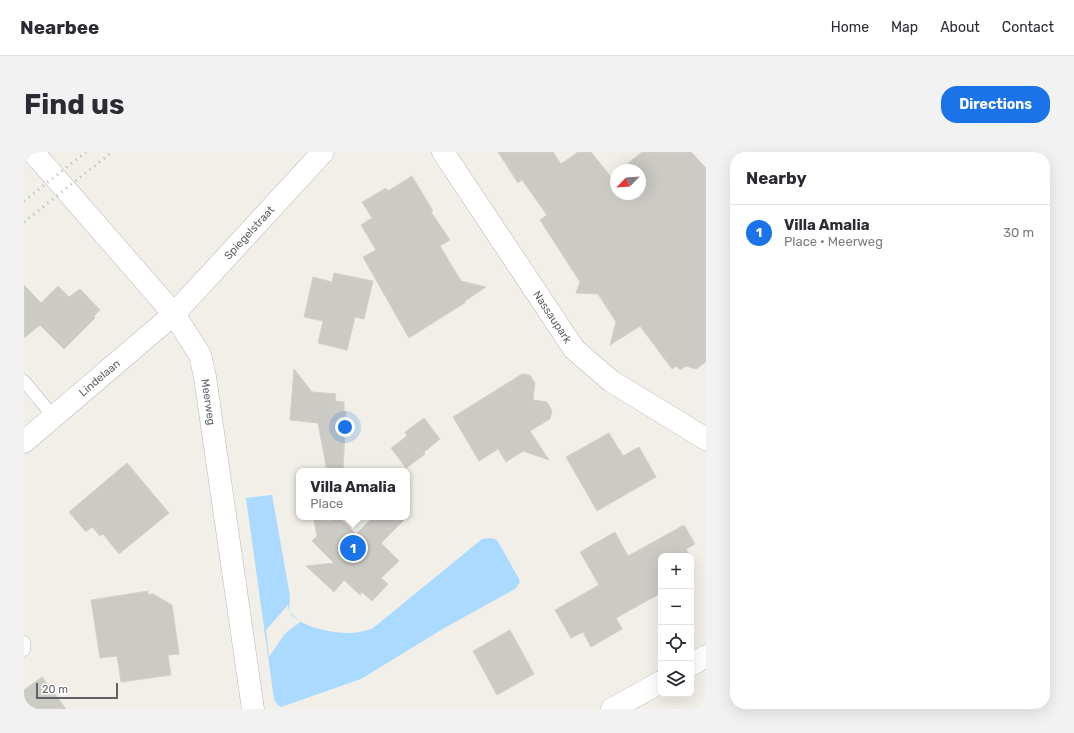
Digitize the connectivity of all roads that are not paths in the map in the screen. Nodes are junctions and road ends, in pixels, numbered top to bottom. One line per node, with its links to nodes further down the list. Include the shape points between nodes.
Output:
1 (33, 152): 4 (street, Meerweg)
2 (323, 152): 4 (street, Spiegelstraat)
3 (443, 152): 7 (street, Nassaupark, via 574,349 611,381)
4 (174, 314): 6 (street, Lindelaan); 14 (street, Meerweg, via 200,355 205,377)
5 (24, 380): 6 (lane)
6 (53, 416): 8 (street, Lindelaan)
7 (706, 438)
8 (24, 442)
9 (24, 642): 10 (lane)
10 (24, 650)
11 (706, 656): 12 (street)
12 (694, 663)
13 (658, 684): 15 (street)
14 (253, 709)
15 (612, 709)

